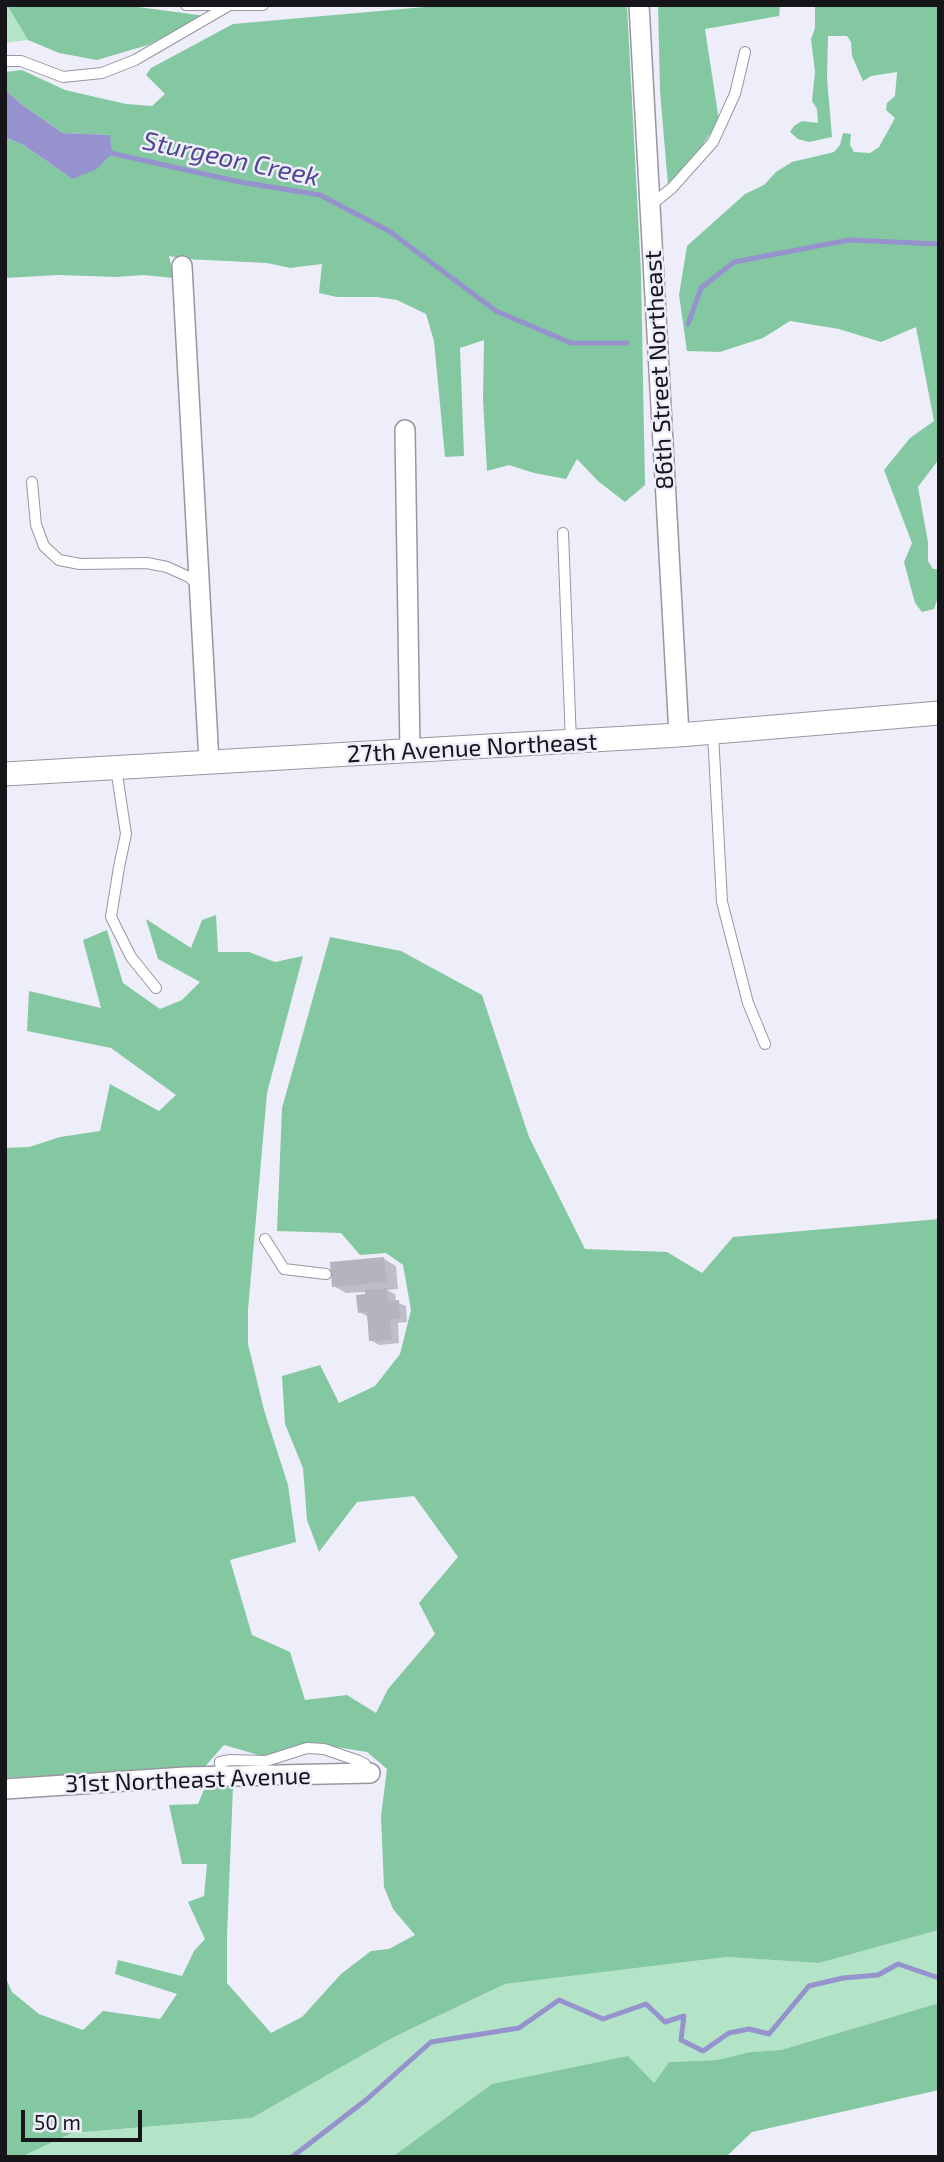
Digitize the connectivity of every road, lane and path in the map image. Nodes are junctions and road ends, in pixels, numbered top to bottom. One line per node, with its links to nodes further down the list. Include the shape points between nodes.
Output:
1 (186, 5): 4 (lane)
2 (263, 5): 4 (lane)
3 (639, 5): 7 (street, 86th Street Northeast)
4 (228, 6): 6 (lane, via 135,60 102,73 62,77 21,61)
5 (745, 52): 7 (lane, via 735,94 713,142)
6 (5, 61)
7 (650, 206): 15 (street, 86th Street Northeast)
8 (183, 266): 12 (street)
9 (405, 430): 17 (street)
10 (32, 482): 12 (lane, via 36,526 44,546 60,560 167,567)
11 (564, 533): 16 (lane)
12 (200, 586): 18 (street)
13 (939, 714): 14 (street, 27th Avenue Northeast)
14 (713, 732): 15 (street, 27th Avenue Northeast); 22 (lane, via 722,902 748,1003)
15 (680, 735): 16 (street, 27th Avenue Northeast)
16 (571, 742): 17 (street, 27th Avenue Northeast)
17 (411, 752): 18 (street, 27th Avenue Northeast)
18 (209, 762): 19 (street, 27th Avenue Northeast)
19 (116, 768): 20 (street, 27th Avenue Northeast); 21 (lane, via 127,834 111,917 131,957)
20 (5, 774)
21 (156, 988)
22 (765, 1044)
23 (264, 1239): 24 (lane, via 284,1269)
24 (326, 1274)
25 (368, 1773): 26 (street, 31st Northeast Avenue)
26 (5, 1789)

